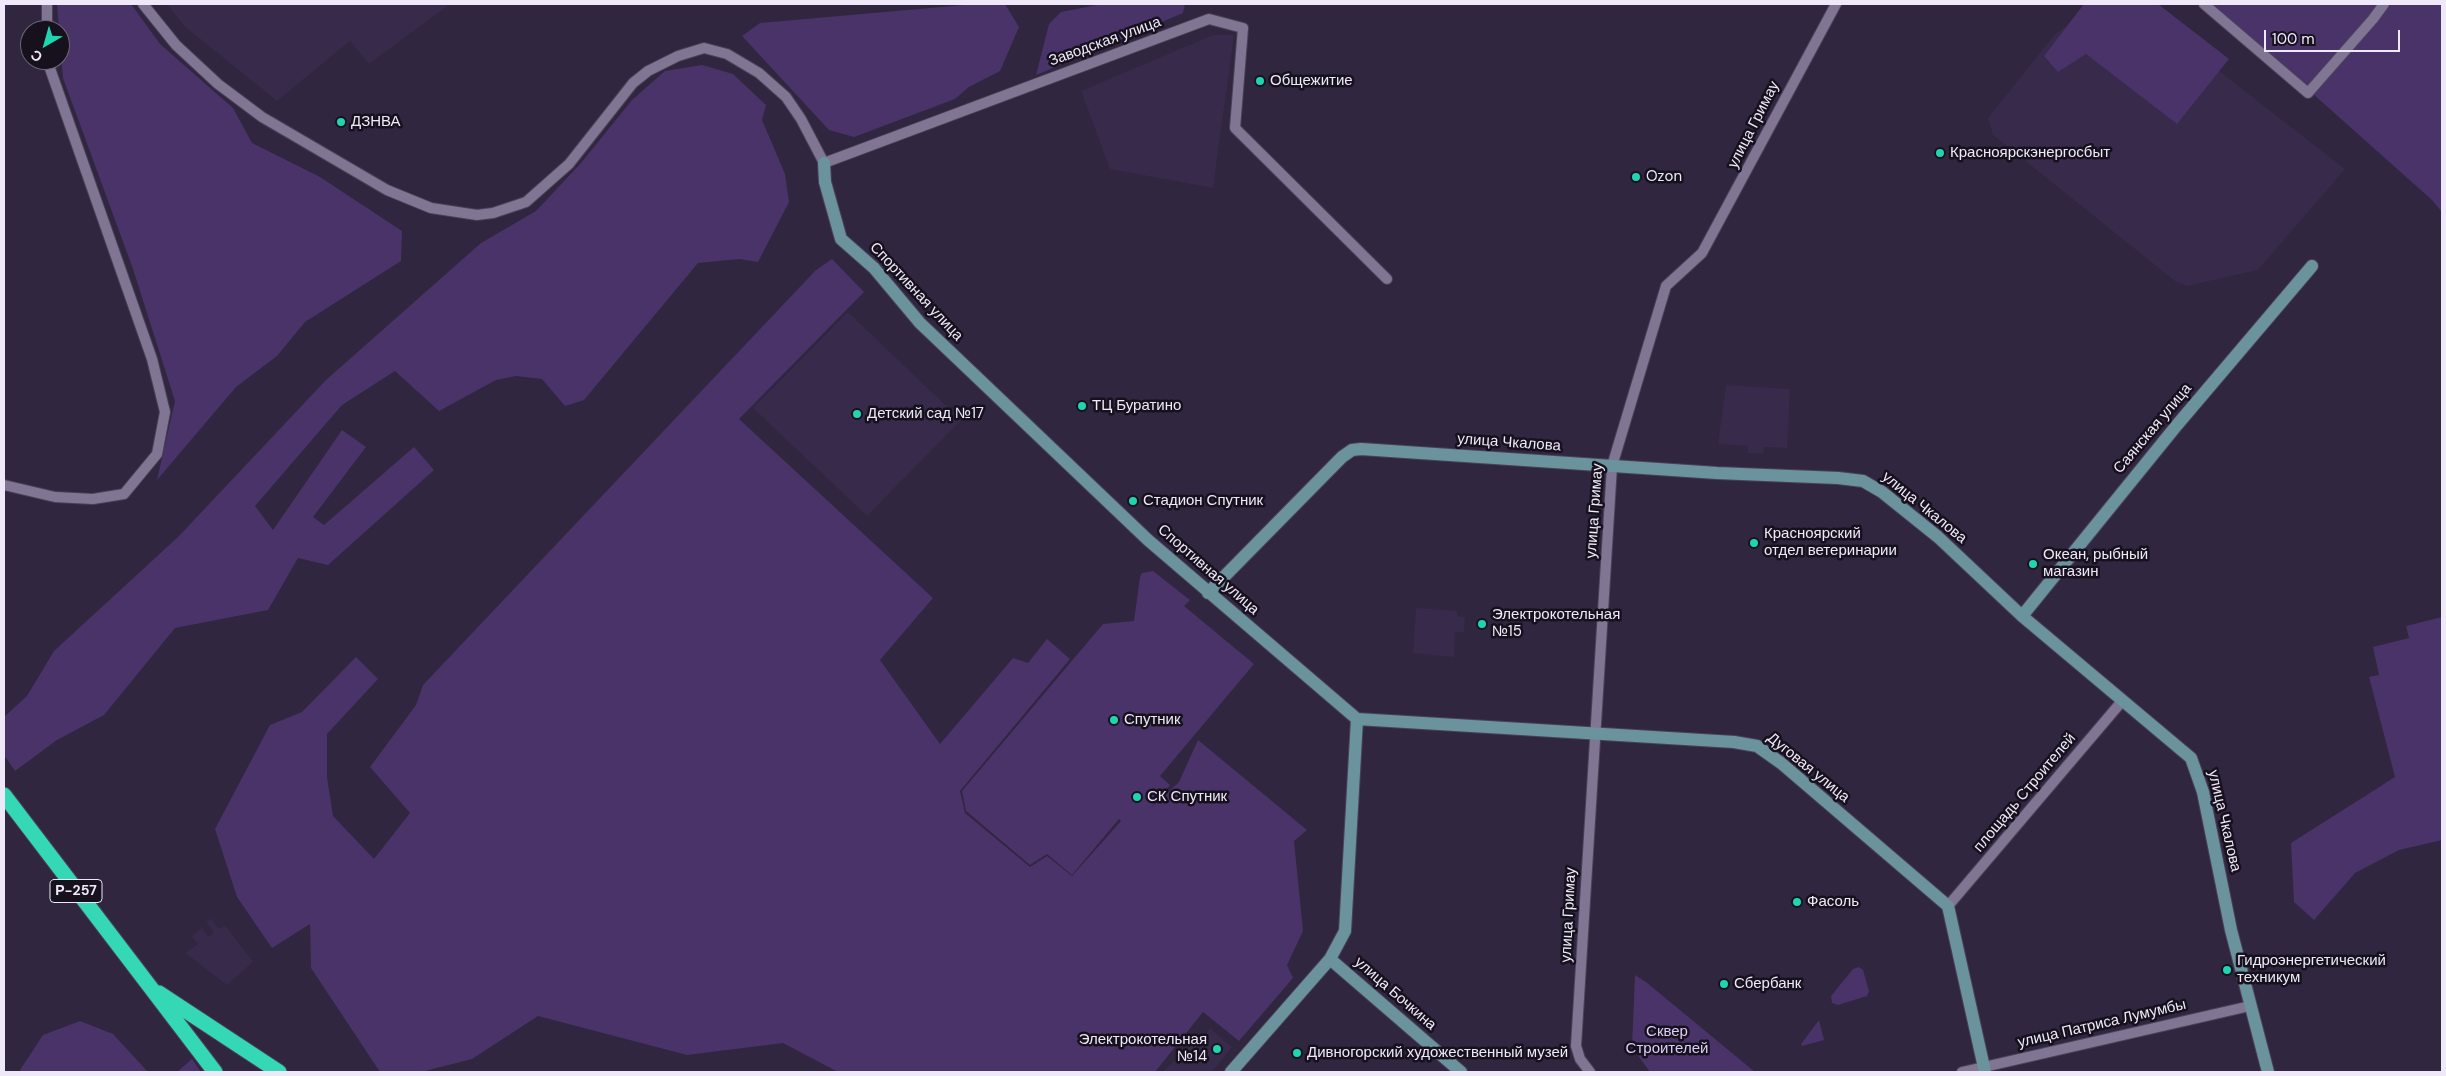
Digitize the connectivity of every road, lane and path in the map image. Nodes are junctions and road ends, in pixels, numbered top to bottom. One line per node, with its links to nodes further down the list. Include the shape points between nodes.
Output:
1 (47, 4): 6 (street)
2 (143, 4): 8 (street, via 176,45 218,84 262,118 378,186 451,213 493,213 526,202 569,164 632,83 678,56 704,48 727,54 759,74 786,97)
3 (1836, 4): 11 (street, улица Гримау, via 1702,252 1666,286)
4 (2204, 4): 5 (street, via 2308,93)
5 (2384, 4)
6 (46, 20)
7 (51, 70): 12 (street, via 152,359 165,412 157,454 124,494 93,499 55,497)
8 (824, 163): 10 (street, Заводская улица, via 1209,19 1243,28 1235,128); 13 (main road, Спортивная улица, via 825,182 841,239 874,268 920,323 979,380)
9 (2312, 266): 14 (main road, Саянская улица)
10 (1387, 279)
11 (1612, 466): 13 (main road, улица Чкалова, via 1352,450); 14 (main road, улица Чкалова, via 1863,481 1882,492 1938,537); 17 (street, улица Гримау)
12 (4, 485)
13 (1208, 593): 16 (main road, Спортивная улица)
14 (2022, 616): 15 (main road, улица Чкалова)
15 (2123, 700): 19 (street, площадь Строителей); 22 (main road, улица Чкалова, via 2183,750 2194,765)
16 (1357, 719): 17 (main road, Дуговая улица); 20 (main road, via 1345,931)
17 (1596, 735): 19 (main road, Дуговая улица, via 1757,746); 28 (street, улица Гримау, via 1576,1046 1580,1059)
18 (4, 795): 21 (highway, Р-257)
19 (1948, 906): 23 (main road)
20 (1330, 959): 26 (main road); 27 (main road, улица Бочкина)
21 (149, 986): 24 (highway, Р-257); 25 (highway, Р-257)
22 (2250, 1006): 23 (street, улица Патриса Лумумбы); 30 (main road, улица Чкалова)
23 (1984, 1070): 29 (street, улица Патриса Лумумбы)
24 (215, 1072)
25 (279, 1072)
26 (1231, 1072)
27 (1461, 1072)
28 (1590, 1072)
29 (1962, 1072)
30 (2268, 1072)

